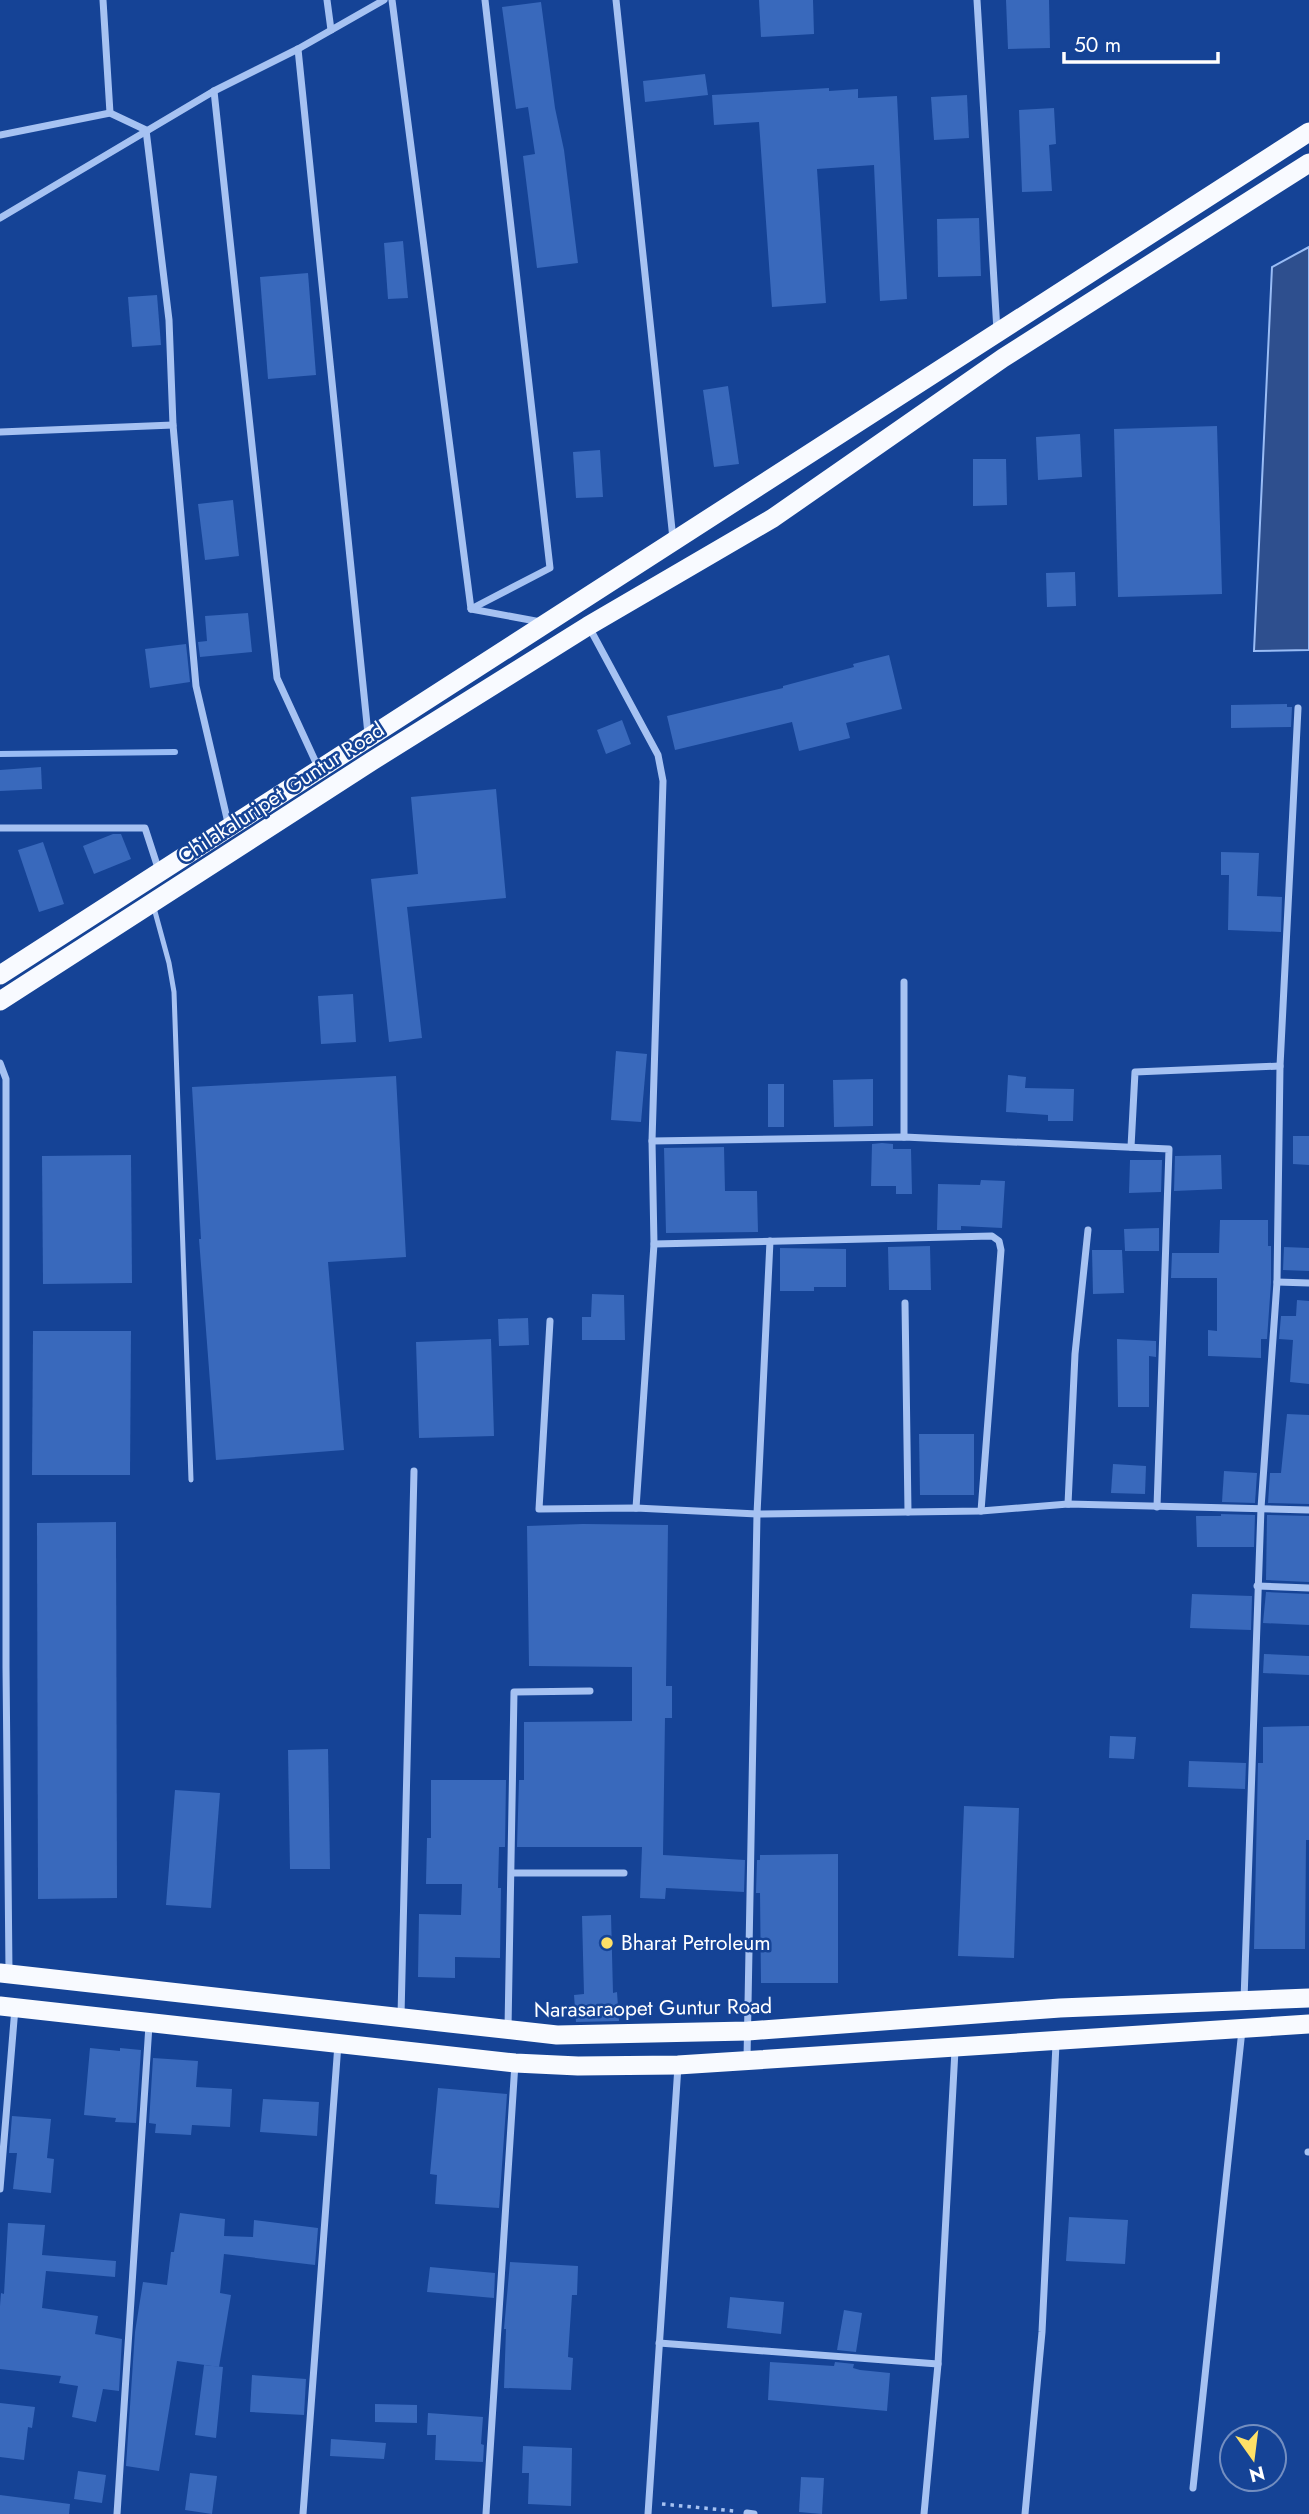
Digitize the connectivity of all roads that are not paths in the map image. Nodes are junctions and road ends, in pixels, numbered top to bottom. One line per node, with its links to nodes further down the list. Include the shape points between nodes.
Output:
1 (103, 0): 11 (street)
2 (327, 0): 8 (street)
3 (384, 0): 8 (street)
4 (392, 0): 21 (street)
5 (485, 0): 21 (street, via 550,568)
6 (616, 0): 20 (street)
7 (978, 0): 17 (street)
8 (331, 30): 9 (street)
9 (298, 49): 10 (street); 25 (street)
10 (214, 91): 12 (street); 26 (street, via 276,678)
11 (110, 113): 12 (street); 14 (street)
12 (146, 130): 16 (street); 18 (street, via 169,320)
13 (1309, 132): 17 (highway, Chilakaluripet Guntur Road)
14 (0, 135)
15 (1309, 163): 23 (highway, Chilakaluripet Guntur Road, via 1003,358 773,518)
16 (0, 218)
17 (997, 332): 20 (highway, Chilakaluripet Guntur Road)
18 (173, 425): 19 (street); 27 (street, via 196,686)
19 (0, 432)
20 (673, 541): 22 (highway, Chilakaluripet Guntur Road)
21 (471, 609): 22 (street)
22 (548, 623): 25 (highway, Chilakaluripet Guntur Road)
23 (588, 626): 30 (highway, Chilakaluripet Guntur Road); 37 (street, via 658,755 663,782)
24 (1298, 708): 35 (street)
25 (368, 738): 26 (highway, Chilakaluripet Guntur Road)
26 (319, 769): 27 (highway, Chilakaluripet Guntur Road)
27 (229, 827): 29 (highway, Chilakaluripet Guntur Road)
28 (0, 828): 29 (street, via 145,828)
29 (159, 872): 31 (highway, Chilakaluripet Guntur Road)
30 (152, 902): 33 (highway, Chilakaluripet Guntur Road); 47 (lane, via 174,992)
31 (0, 975)
32 (904, 982): 36 (street)
33 (0, 1001)
34 (0, 1063): 58 (street, via 6,1079)
35 (1280, 1066): 38 (street, via 1135,1072); 42 (street)
36 (904, 1137): 37 (street); 38 (street)
37 (652, 1140): 41 (street)
38 (1131, 1147): 49 (street, via 1169,1149)
39 (1088, 1230): 48 (street, via 1075,1354)
40 (770, 1241): 41 (street); 53 (street, via 992,1236 999,1241); 55 (street)
41 (654, 1244): 50 (street)
42 (1277, 1282): 43 (street); 51 (street)
43 (1309, 1283)
44 (905, 1303): 54 (street)
45 (550, 1321): 50 (street, via 539,1509)
46 (414, 1471): 66 (street)
47 (191, 1479)
48 (1068, 1504): 49 (street); 53 (street)
49 (1157, 1507): 51 (street)
50 (636, 1508): 55 (street)
51 (1261, 1508): 52 (street); 56 (street)
52 (1309, 1510)
53 (981, 1511): 54 (street)
54 (908, 1512): 55 (street)
55 (757, 1514): 71 (street)
56 (1257, 1586): 57 (street); 64 (street)
57 (1309, 1588)
58 (3, 1667): 62 (street)
59 (590, 1691): 60 (street, via 514,1692)
60 (512, 1873): 61 (street); 70 (street)
61 (624, 1873)
62 (5, 1973): 66 (highway, Narasaraopet Guntur Road)
63 (1309, 1998): 64 (highway, Narasaraopet Guntur Road)
64 (1244, 2000): 71 (highway, Narasaraopet Guntur Road, via 1060,2008)
65 (7, 2006): 67 (highway); 78 (street)
66 (401, 2017): 70 (highway, Narasaraopet Guntur Road)
67 (149, 2021): 73 (highway); 82 (street)
68 (1309, 2024): 69 (highway)
69 (1242, 2029): 72 (highway); 81 (street)
70 (508, 2031): 71 (highway, Narasaraopet Guntur Road, via 557,2035)
71 (748, 2032): 75 (street)
72 (1056, 2039): 74 (highway); 87 (street, via 1042,2332)
73 (338, 2044): 76 (highway); 83 (street)
74 (955, 2046): 75 (highway); 80 (street)
75 (747, 2060): 77 (highway)
76 (515, 2063): 77 (highway); 84 (street)
77 (678, 2065): 79 (street)
78 (0, 2189)
79 (659, 2343): 80 (street); 85 (street)
80 (937, 2364): 86 (street)
81 (1193, 2488)
82 (117, 2514)
83 (303, 2514)
84 (486, 2514)
85 (648, 2514)
86 (924, 2514)
87 (1025, 2514)

